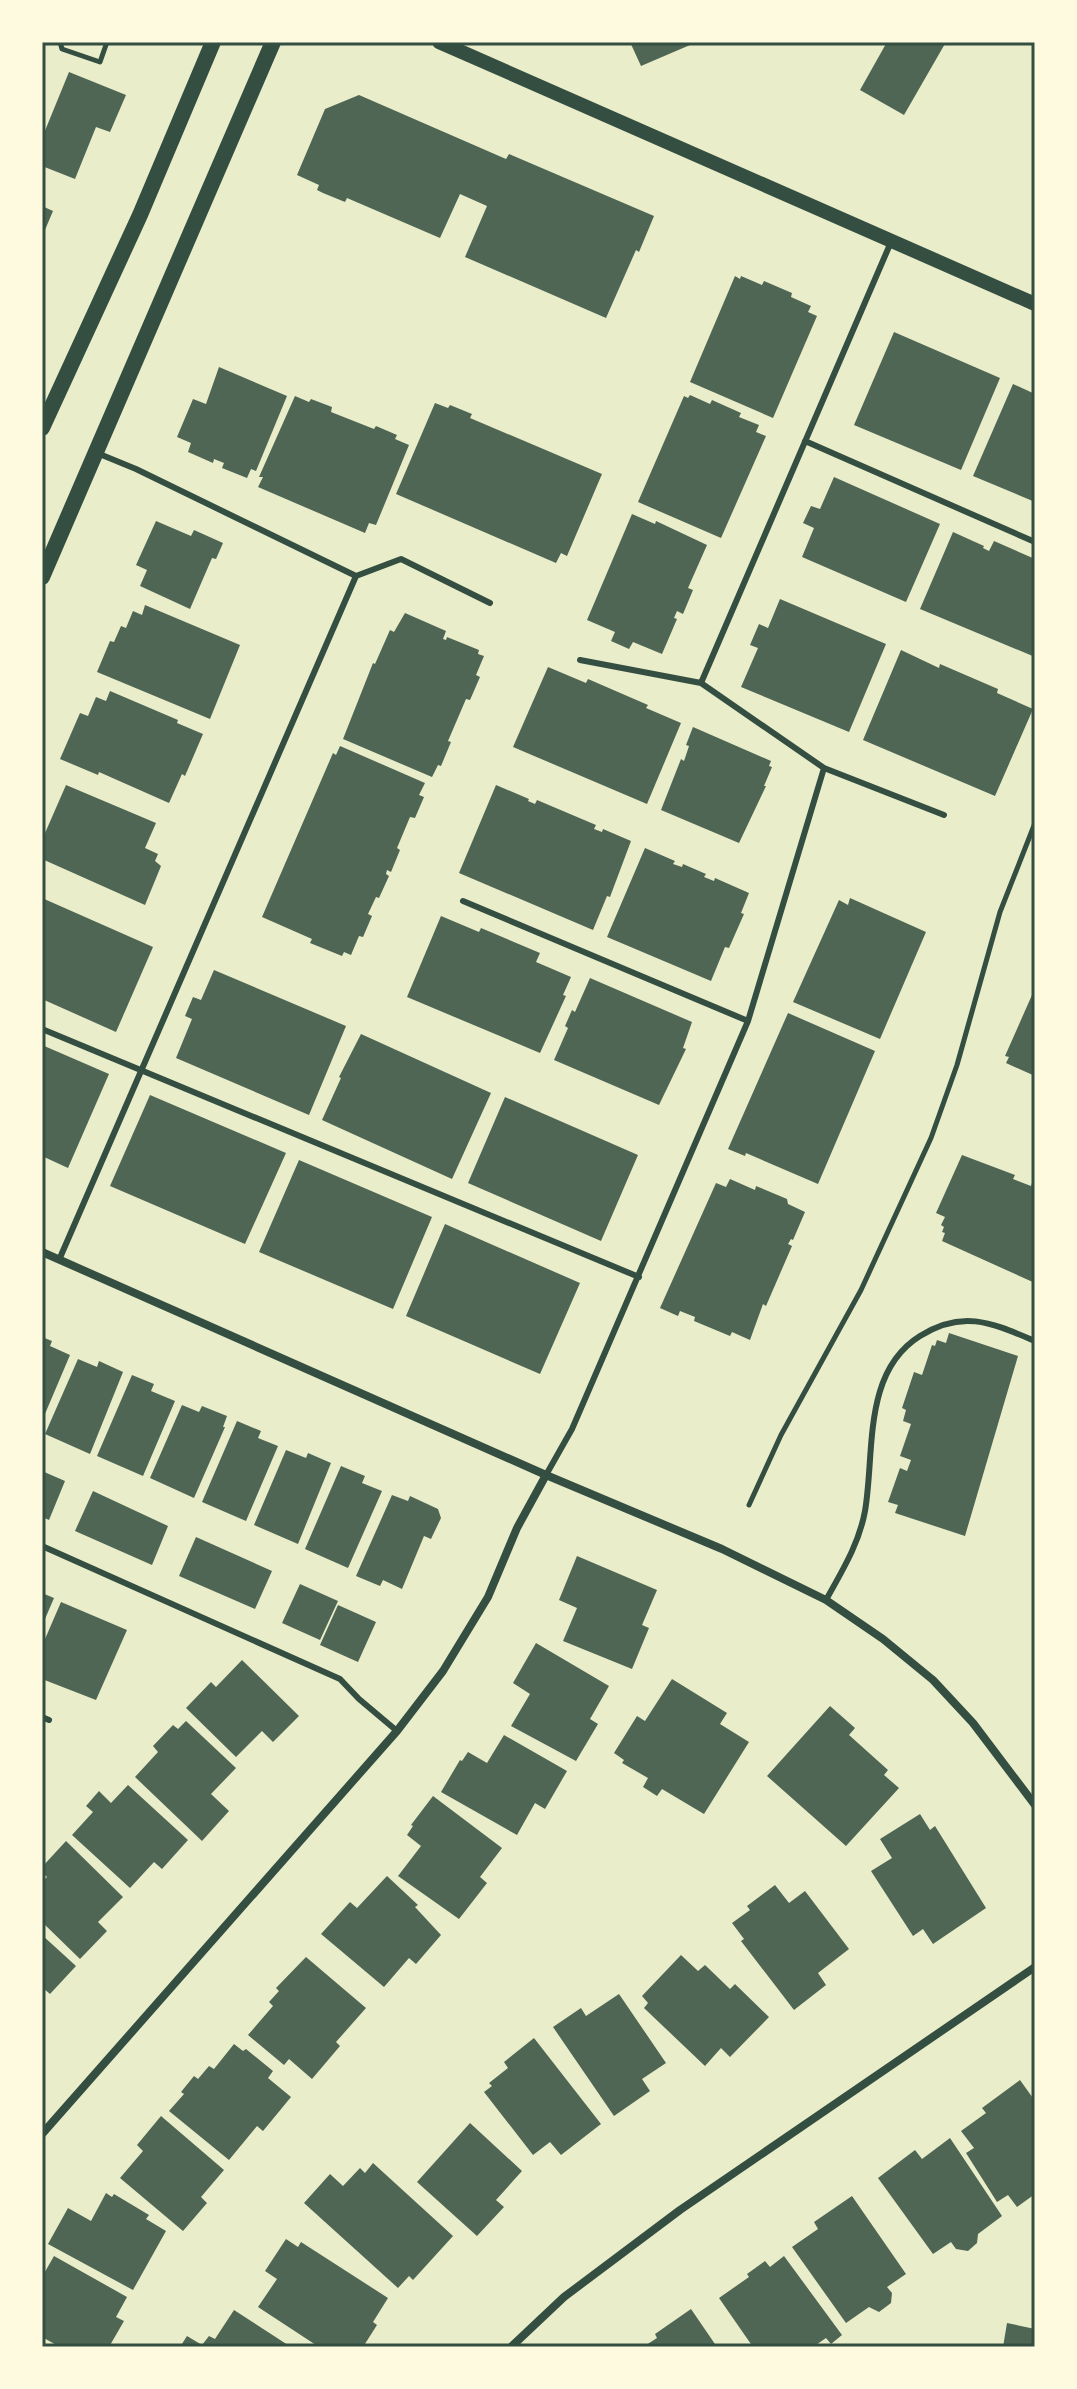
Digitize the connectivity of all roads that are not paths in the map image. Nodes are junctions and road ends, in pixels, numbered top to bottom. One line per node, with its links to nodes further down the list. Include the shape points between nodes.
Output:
1 (213, 42): 6 (main road)
2 (273, 42): 8 (main road)
3 (440, 42): 4 (street)
4 (891, 242): 5 (street); 7 (lane)
5 (1035, 304)
6 (42, 428)
7 (805, 441): 9 (lane); 14 (lane)
8 (97, 453): 10 (lane); 11 (main road)
9 (1035, 542)
10 (356, 576): 12 (lane, via 401,559); 20 (lane)
11 (42, 577)
12 (490, 603)
13 (580, 660): 14 (lane)
14 (701, 683): 15 (lane)
15 (824, 768): 16 (lane); 18 (lane)
16 (944, 815)
17 (463, 901): 18 (lane)
18 (748, 1021): 23 (lane)
19 (42, 1029): 20 (lane)
20 (142, 1070): 22 (lane); 23 (lane)
21 (42, 1252): 22 (street)
22 (59, 1260): 25 (street)
23 (639, 1277): 25 (lane)
24 (1035, 1341): 27 (lane, via 966,1319 930,1330 892,1362 878,1399 865,1510 852,1555)
25 (546, 1475): 27 (street, via 722,1549); 28 (street, via 488,1597 443,1671)
26 (42, 1546): 28 (lane, via 340,1679)
27 (826, 1600): 29 (street, via 933,1680)
28 (397, 1731): 31 (street)
29 (1035, 1805)
30 (1035, 1967): 32 (street, via 680,2210 564,2297)
31 (42, 2134)
32 (511, 2347)

